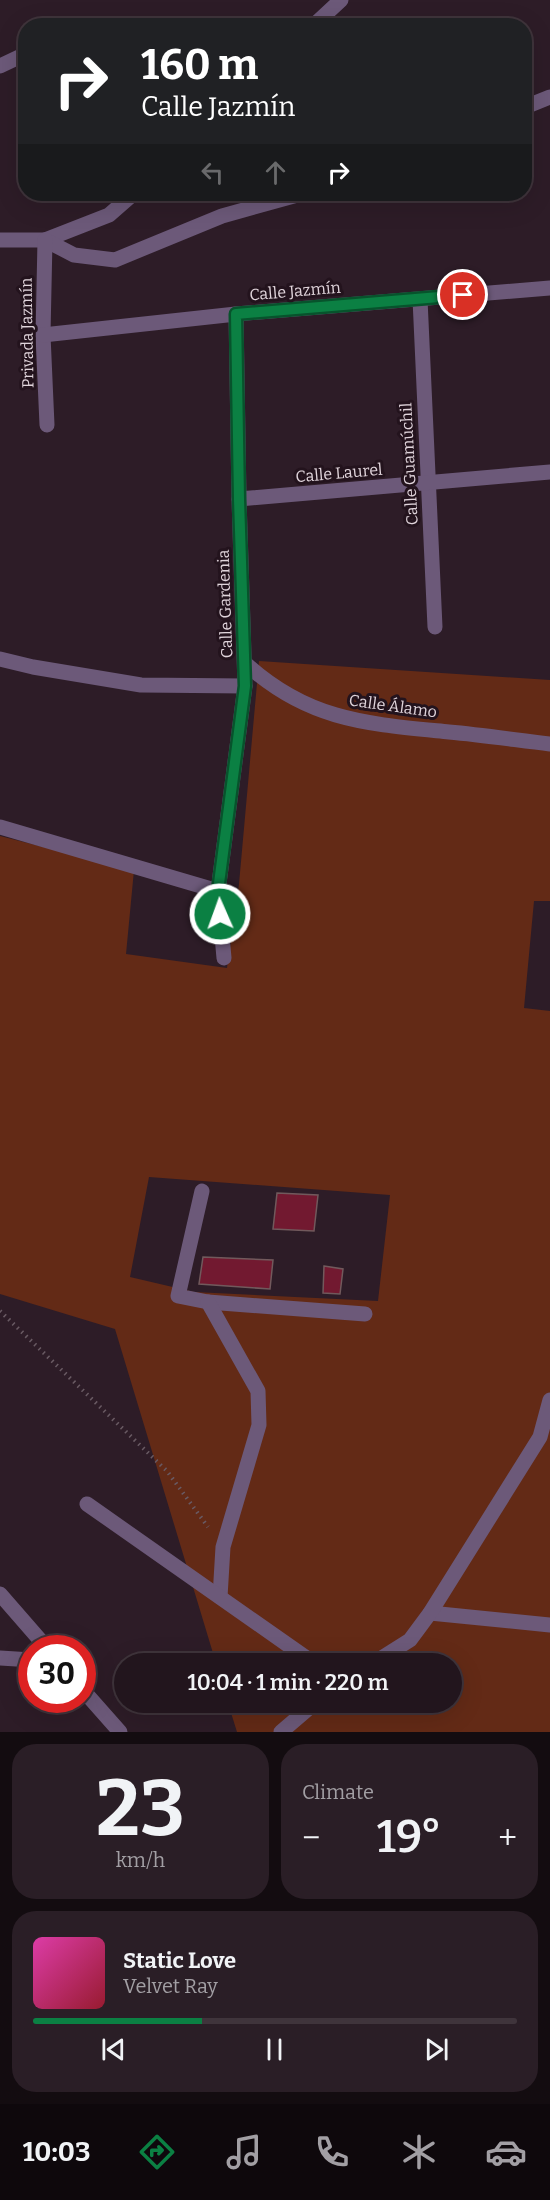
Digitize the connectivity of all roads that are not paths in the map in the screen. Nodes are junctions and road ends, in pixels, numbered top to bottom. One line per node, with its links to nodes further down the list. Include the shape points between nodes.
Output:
1 (341, 0): 2 (street)
2 (322, 18)
3 (18, 58): 4 (street)
4 (0, 66)
5 (550, 98): 6 (street)
6 (532, 104)
7 (125, 201): 10 (street, via 109,215)
8 (276, 201): 10 (street, via 222,216 115,260 74,255)
9 (0, 239): 10 (street)
10 (45, 240): 14 (street, Privada Jazmín)
11 (550, 288): 12 (street, Calle Jazmín)
12 (420, 298): 13 (street, Calle Jazmín); 17 (street, Calle Guamúchil)
13 (236, 314): 14 (street, Calle Jazmín); 18 (street, Calle Gardenia)
14 (43, 335): 15 (street, Privada Jazmín)
15 (47, 425)
16 (550, 472): 17 (street, Calle Laurel)
17 (427, 483): 18 (street, Calle Laurel); 19 (street, Calle Guamúchil)
18 (239, 499): 21 (street, Calle Gardenia)
19 (435, 627)
20 (0, 659): 22 (street, via 141,685)
21 (245, 663): 22 (street, Calle Gardenia); 23 (street, Calle Álamo, via 295,700 344,718)
22 (245, 686): 25 (street, Calle Gardenia)
23 (550, 744)
24 (0, 827): 25 (street)
25 (218, 891): 26 (street, Calle Gardenia)
26 (224, 958)
27 (202, 1191): 28 (street, via 178,1296)
28 (208, 1302): 29 (street); 33 (street, via 258,1391 260,1425 223,1547)
29 (365, 1314)
30 (550, 1400): 34 (street, via 540,1437)
31 (87, 1504): 33 (street)
32 (0, 1594): 36 (street)
33 (220, 1597): 37 (street)
34 (430, 1613): 35 (street); 38 (street, via 410,1640)
35 (550, 1624)
36 (36, 1635)
37 (299, 1653)
38 (389, 1653)
39 (0, 1658): 40 (street)
40 (18, 1659)
41 (96, 1705): 43 (street)
42 (303, 1713): 44 (street)
43 (120, 1732)
44 (281, 1732)

